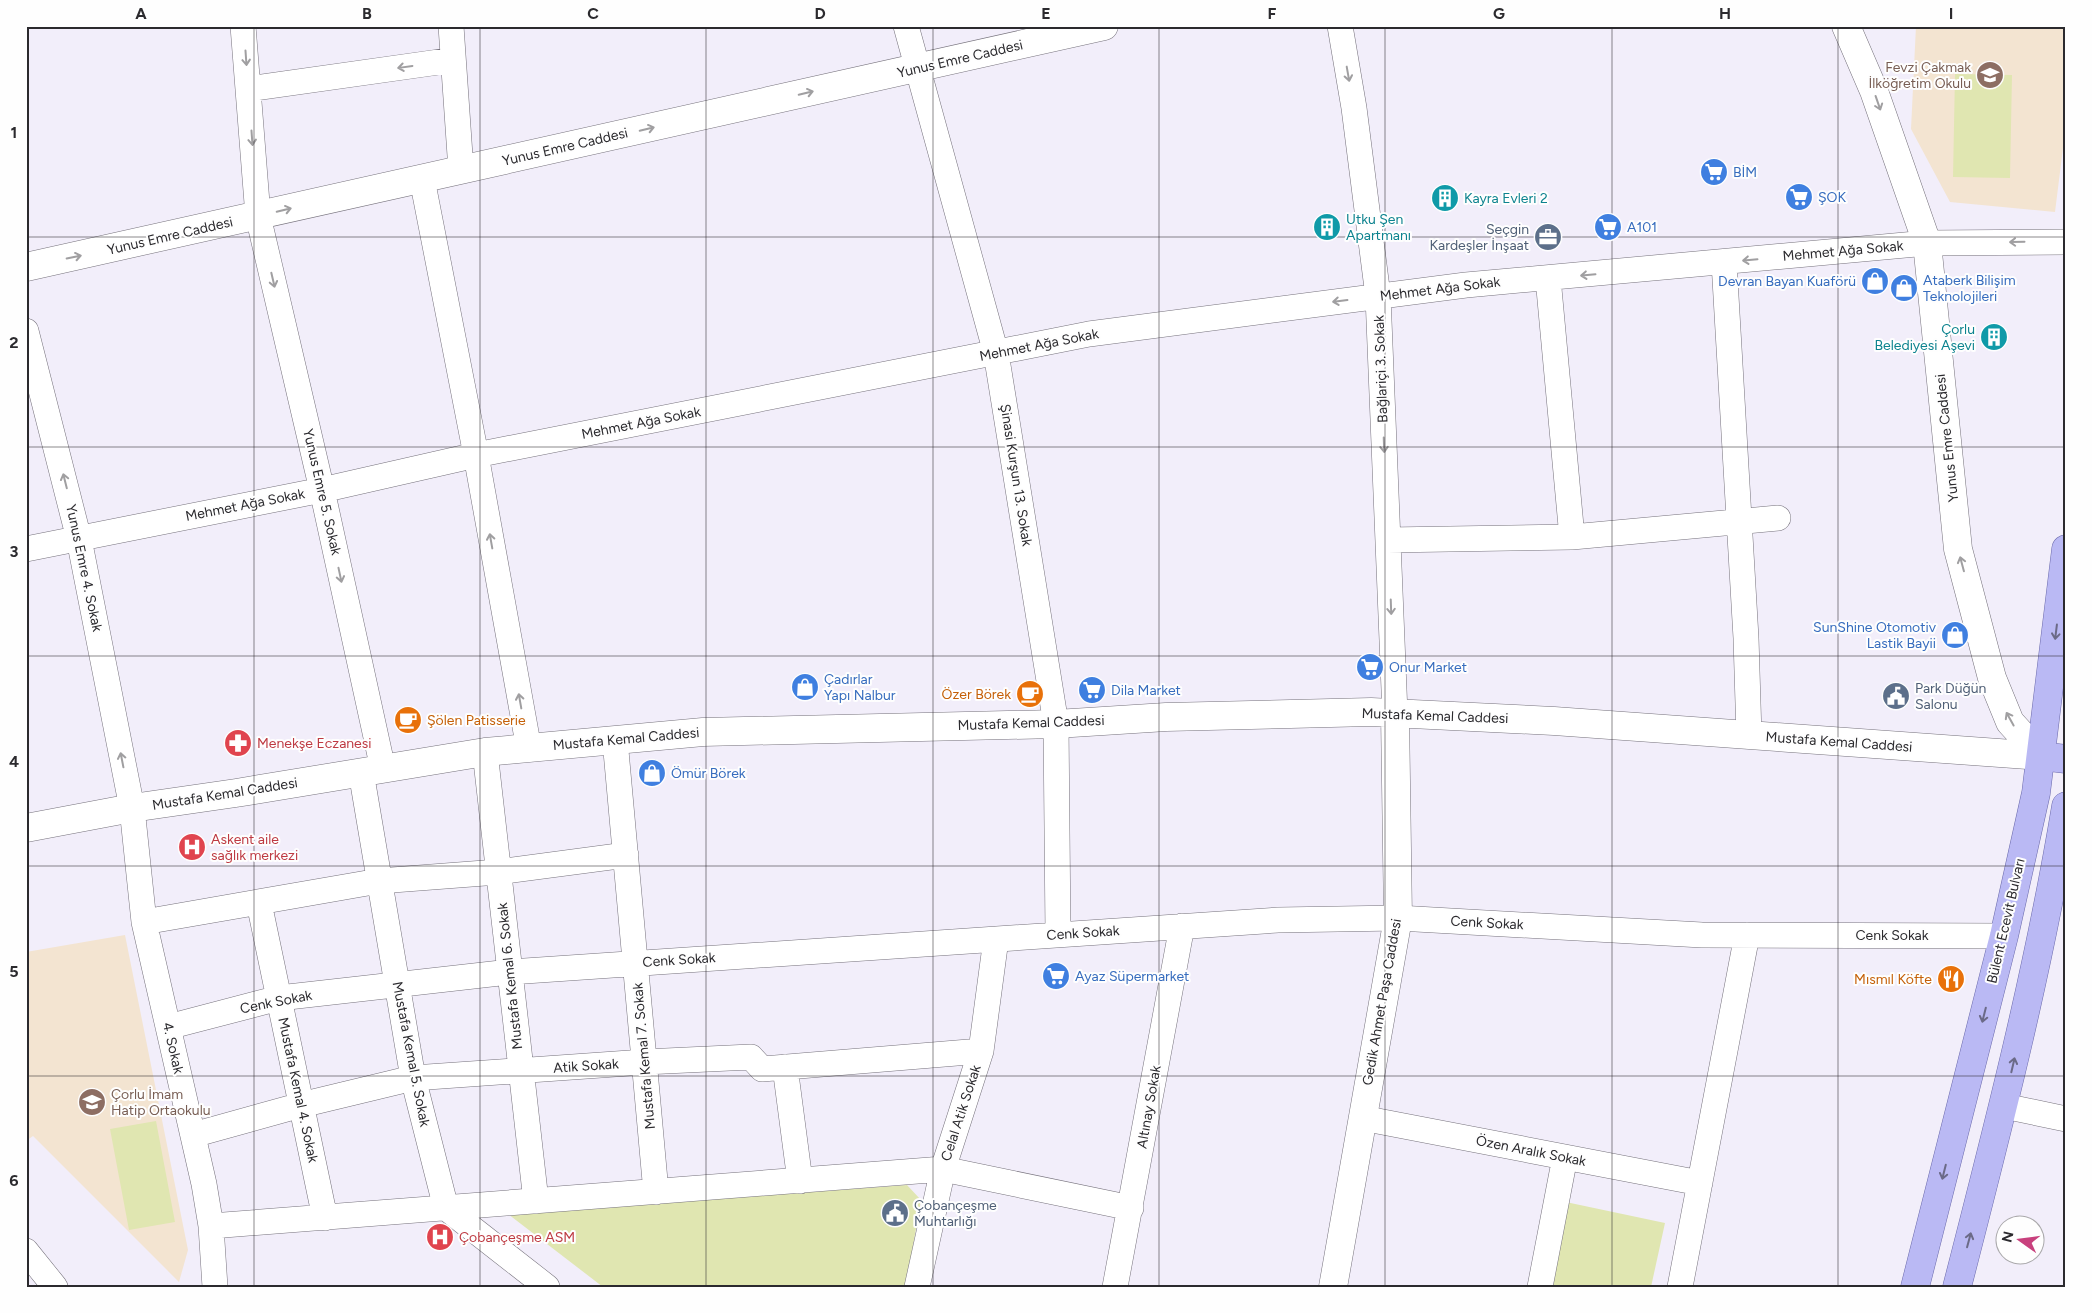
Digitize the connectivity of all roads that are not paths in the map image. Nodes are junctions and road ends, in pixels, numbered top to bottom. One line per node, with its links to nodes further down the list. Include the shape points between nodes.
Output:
1 (243, 26): 9 (street, Yunus Emre 5. Sokak, one-way to 9)
2 (451, 26): 7 (street)
3 (906, 26): 8 (street, Şinasi Kurşun 13. Sokak)
4 (1104, 26): 8 (street, Yunus Emre Caddesi)
5 (1340, 26): 18 (street, Bağlariçi 3. Sokak, one-way to 18)
6 (1846, 26): 14 (street, Yunus Emre Caddesi, one-way to 14, via 1874,91)
7 (453, 60): 9 (street, one-way to 9); 10 (street)
8 (919, 68): 10 (street, Yunus Emre Caddesi, one-way to 8); 20 (street, Şinasi Kurşun 13. Sokak)
9 (248, 89): 12 (street, Yunus Emre 5. Sokak, one-way to 12)
10 (461, 170): 11 (street, Yunus Emre Caddesi)
11 (422, 179): 12 (street, Yunus Emre Caddesi, one-way to 11); 21 (street)
12 (258, 216): 16 (street, Yunus Emre Caddesi, one-way to 12); 22 (street, Yunus Emre 5. Sokak, one-way to 22)
13 (2066, 242): 14 (street, Mehmet Ağa Sokak, one-way to 14)
14 (1927, 243): 15 (street, Mehmet Ağa Sokak, one-way to 15); 36 (street, Yunus Emre Caddesi, one-way to 14, via 2010,722 1992,678 1958,549)
15 (1724, 262): 17 (street, Mehmet Ağa Sokak, one-way to 17); 24 (street)
16 (26, 268)
17 (1548, 278): 18 (street, Mehmet Ağa Sokak); 25 (street)
18 (1378, 296): 20 (street, Mehmet Ağa Sokak, one-way to 20, via 1089,334); 27 (street, Bağlariçi 3. Sokak, one-way to 27)
19 (26, 331): 26 (street, Yunus Emre 4. Sokak, one-way to 19)
20 (996, 353): 21 (street, Mehmet Ağa Sokak); 31 (street, Şinasi Kurşun 13. Sokak)
21 (476, 455): 22 (street, Mehmet Ağa Sokak); 34 (street, one-way to 21)
22 (322, 490): 26 (street, Mehmet Ağa Sokak); 37 (street, Yunus Emre 5. Sokak, one-way to 37)
23 (1778, 518): 24 (street)
24 (1738, 522): 25 (street); 32 (street)
25 (1572, 537): 27 (street)
26 (79, 538): 28 (street, Mehmet Ağa Sokak); 40 (street, Yunus Emre 4. Sokak, one-way to 26)
27 (1388, 540): 30 (street, Bağlariçi 3. Sokak, one-way to 30)
28 (26, 549)
29 (2066, 549): 36 (main road, Bülent Ecevit Bulvarı, one-way to 36)
30 (1395, 714): 31 (street, Mustafa Kemal Caddesi, via 1166,717); 32 (street, Mustafa Kemal Caddesi); 47 (street, Gedik Ahmet Paşa Caddesi)
31 (1056, 724): 33 (street, Mustafa Kemal Caddesi, via 703,732); 50 (street, Şinasi Kurşun 13. Sokak)
32 (1749, 736): 36 (street, Mustafa Kemal Caddesi)
33 (615, 740): 34 (street, Mustafa Kemal Caddesi); 42 (street, Mustafa Kemal 7. Sokak)
34 (529, 749): 35 (street, Mustafa Kemal Caddesi)
35 (485, 752): 37 (street, Mustafa Kemal Caddesi); 43 (street, Mustafa Kemal 6. Sokak)
36 (2053, 758): 38 (main road, Bülent Ecevit Bulvarı)
37 (372, 771): 40 (street, Mustafa Kemal Caddesi); 44 (street, Mustafa Kemal 5. Sokak)
38 (2036, 793): 45 (main road); 52 (main road, Bülent Ecevit Bulvarı)
39 (2066, 806): 45 (main road)
40 (132, 808): 41 (street, Mustafa Kemal Caddesi); 48 (street, 4. Sokak)
41 (26, 828)
42 (626, 855): 43 (street); 55 (street, Mustafa Kemal 7. Sokak)
43 (498, 872): 44 (street); 56 (street, Mustafa Kemal 6. Sokak)
44 (379, 881): 46 (street); 57 (street, Mustafa Kemal 5. Sokak)
45 (2060, 882): 52 (main road); 54 (main road)
46 (259, 903): 48 (street); 58 (street, Mustafa Kemal 4. Sokak)
47 (1398, 918): 49 (street, Cenk Sokak); 51 (street, Cenk Sokak); 67 (street, Gedik Ahmet Paşa Caddesi)
48 (144, 922): 59 (street, 4. Sokak)
49 (1182, 926): 50 (street, Cenk Sokak); 77 (street, Altınay Sokak)
50 (1058, 934): 53 (street, Cenk Sokak)
51 (1747, 935): 52 (street, Cenk Sokak); 73 (street)
52 (2004, 936): 54 (main road); 89 (main road, Bülent Ecevit Bulvarı, one-way to 89)
53 (996, 939): 55 (street, Cenk Sokak); 60 (street, Celal Atik Sokak)
54 (2040, 941): 66 (main road, one-way to 54)
55 (636, 963): 56 (street, Cenk Sokak); 61 (street, Mustafa Kemal 7. Sokak)
56 (510, 972): 57 (street, Cenk Sokak); 63 (street, Mustafa Kemal 6. Sokak)
57 (397, 984): 58 (street, Cenk Sokak); 64 (street, Mustafa Kemal 5. Sokak)
58 (279, 998): 59 (street, Cenk Sokak); 65 (street, Mustafa Kemal 4. Sokak)
59 (168, 1027): 69 (street, 4. Sokak)
60 (980, 1051): 62 (street, Atik Sokak); 71 (street, Celal Atik Sokak)
61 (644, 1062): 62 (street, Atik Sokak, via 751,1057 762,1069); 63 (street, Atik Sokak); 74 (street, Mustafa Kemal 7. Sokak)
62 (785, 1066): 72 (street)
63 (521, 1070): 64 (street, Atik Sokak); 75 (street, Mustafa Kemal 6. Sokak)
64 (413, 1078): 65 (street, Atik Sokak); 76 (street, Mustafa Kemal 5. Sokak)
65 (301, 1105): 69 (street, Atik Sokak); 78 (street, Mustafa Kemal 4. Sokak)
66 (2004, 1106): 68 (street); 90 (main road, one-way to 66)
67 (1362, 1118): 70 (street, Özen Aralık Sokak); 86 (street, Gedik Ahmet Paşa Caddesi)
68 (2066, 1119)
69 (193, 1136): 79 (street, 4. Sokak)
70 (1564, 1157): 73 (street, Özen Aralık Sokak); 87 (street)
71 (943, 1169): 72 (street); 77 (street); 84 (street, Celal Atik Sokak)
72 (800, 1181): 74 (street)
73 (1700, 1183): 88 (street)
74 (656, 1192): 75 (street)
75 (536, 1201): 76 (street)
76 (446, 1208): 78 (street); 83 (street)
77 (1131, 1208): 85 (street, Altınay Sokak)
78 (325, 1218): 79 (street)
79 (211, 1226): 82 (street, 4. Sokak)
80 (26, 1251): 81 (street)
81 (55, 1287)
82 (215, 1287)
83 (547, 1287)
84 (917, 1287)
85 (1115, 1287)
86 (1333, 1287)
87 (1540, 1287)
88 (1680, 1287)
89 (1914, 1287)
90 (1957, 1287)

